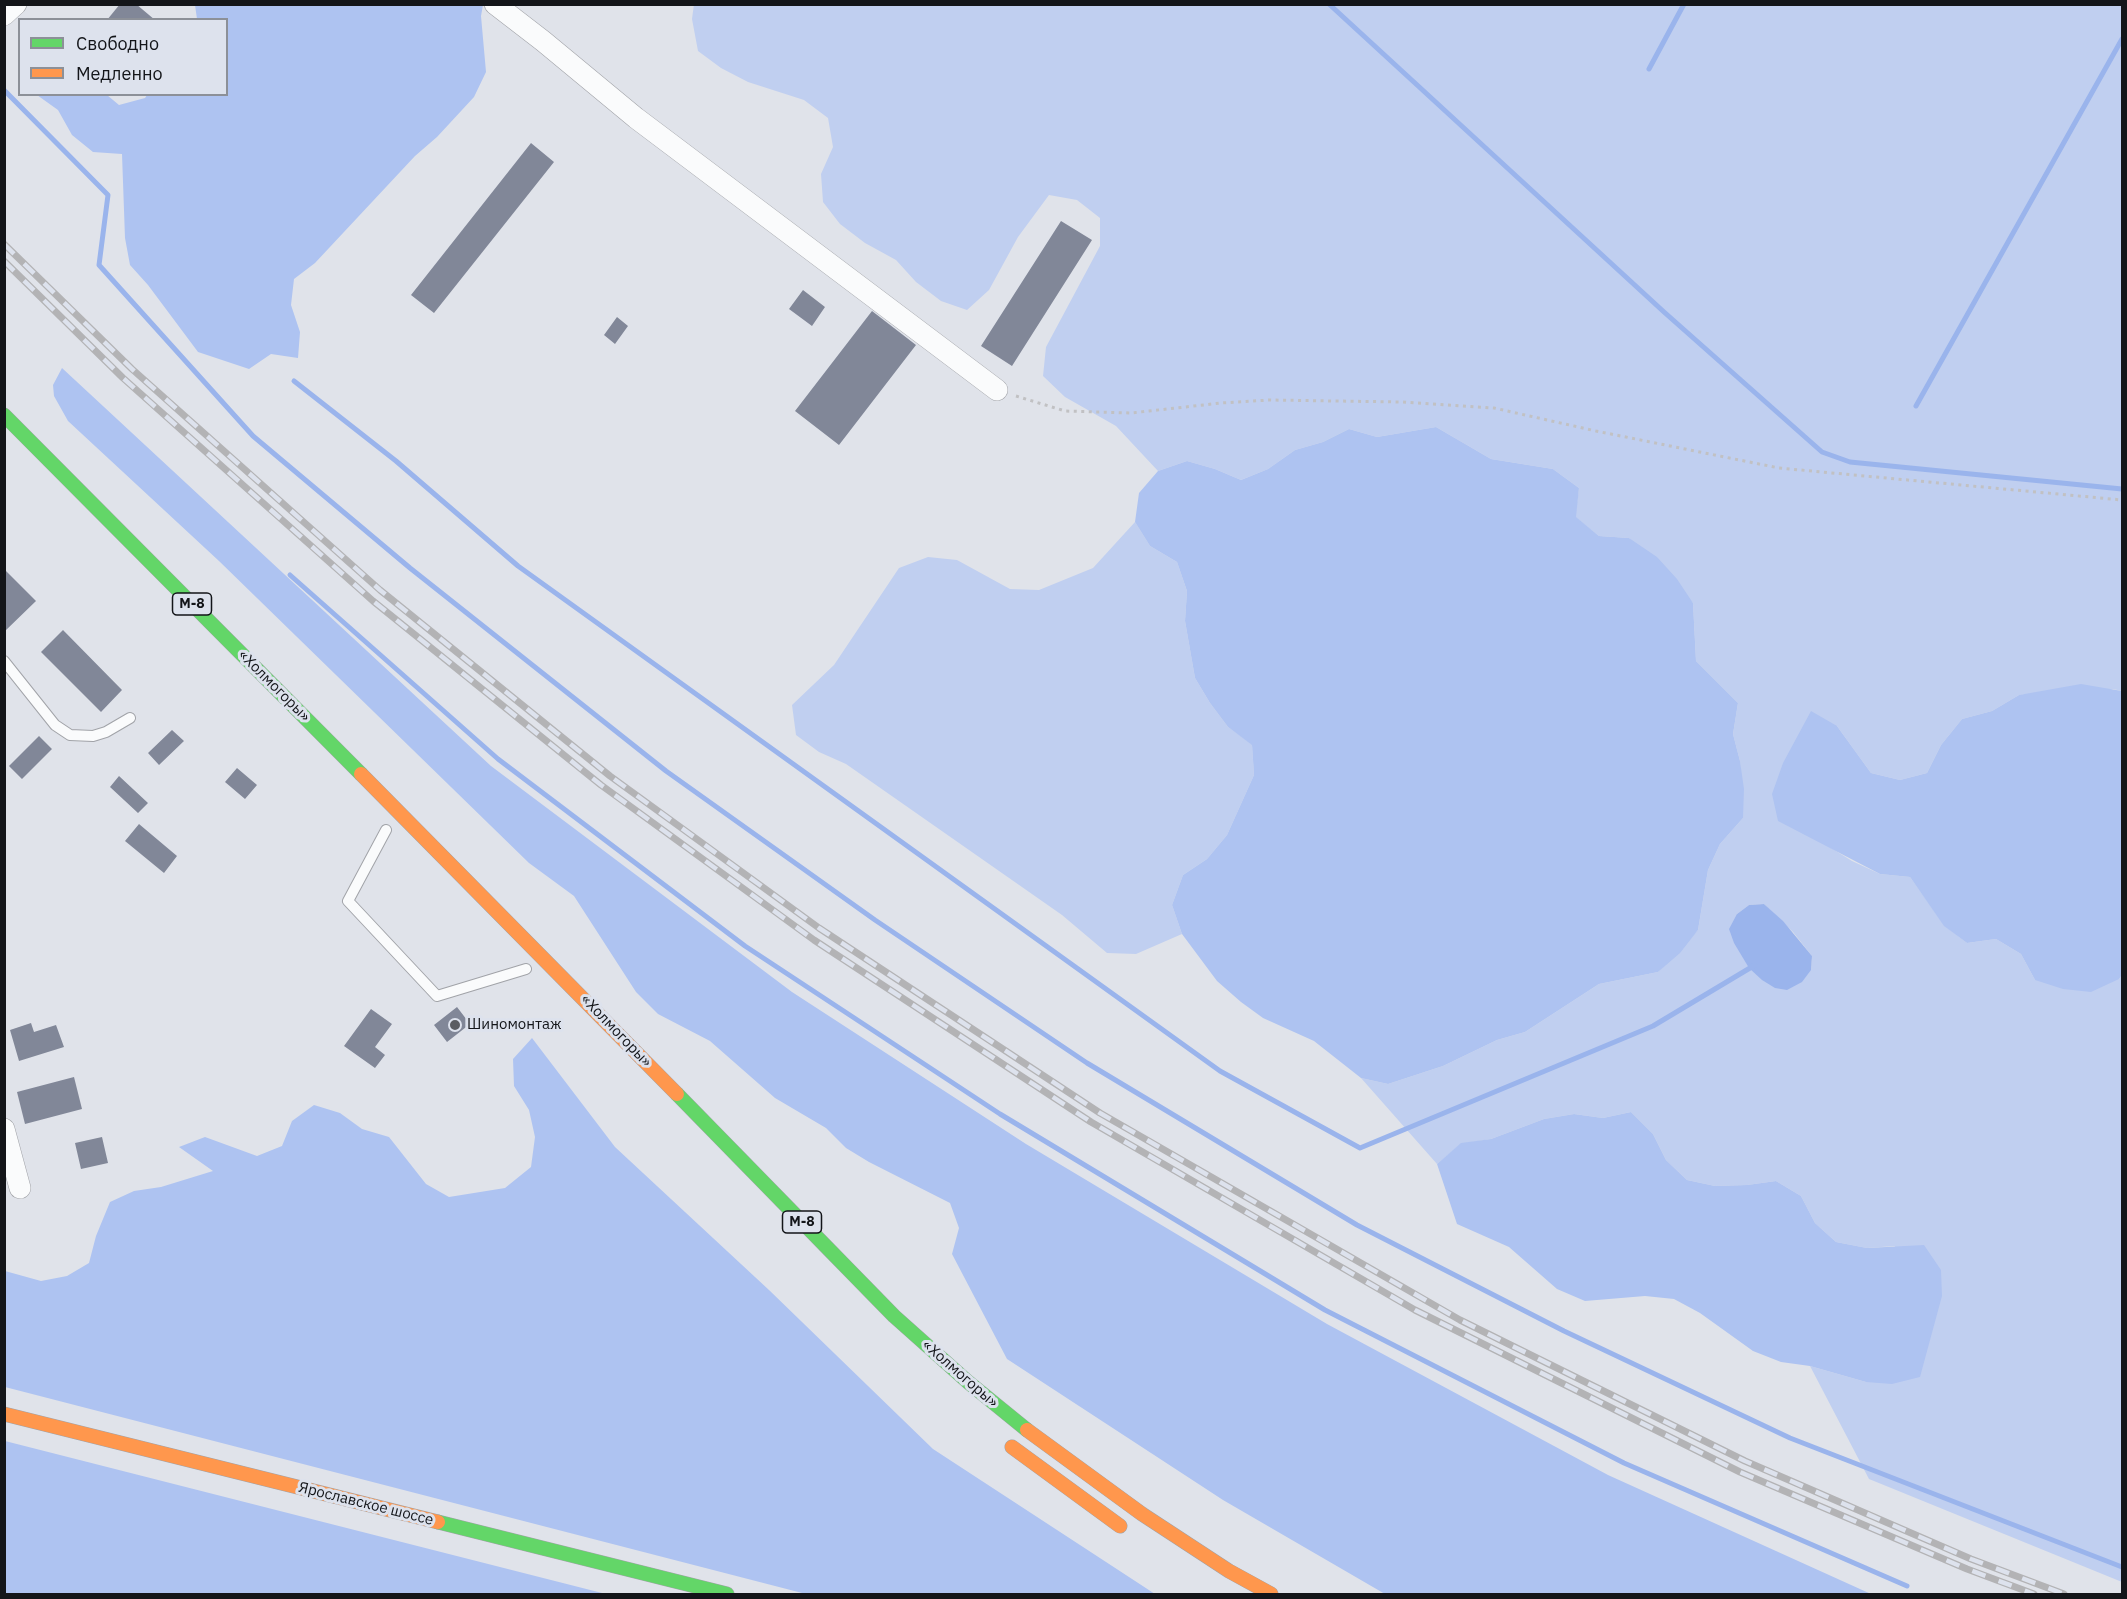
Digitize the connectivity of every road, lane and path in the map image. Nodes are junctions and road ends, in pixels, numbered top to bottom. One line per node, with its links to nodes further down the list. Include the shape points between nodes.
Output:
1 (16, 4): 3 (street)
2 (495, 4): 4 (street, via 636,118)
3 (4, 15)
4 (997, 390): 6 (path, via 1065,411 1120,413 1270,399 1494,408 1779,468)
5 (4, 415): 17 (main road, «Холмогоры» / М-8, via 894,1316 1022,1427 1142,1514)
6 (2122, 500)
7 (4, 661): 8 (lane, via 55,725 70,735 93,736)
8 (130, 718)
9 (386, 830): 10 (lane, via 348,901 437,996)
10 (526, 969)
11 (4, 1129): 12 (street)
12 (20, 1188)
13 (4, 1414): 16 (main road, Ярославское шоссе)
14 (999, 1436): 15 (main road)
15 (1135, 1536)
16 (727, 1594)
17 (1271, 1594)

